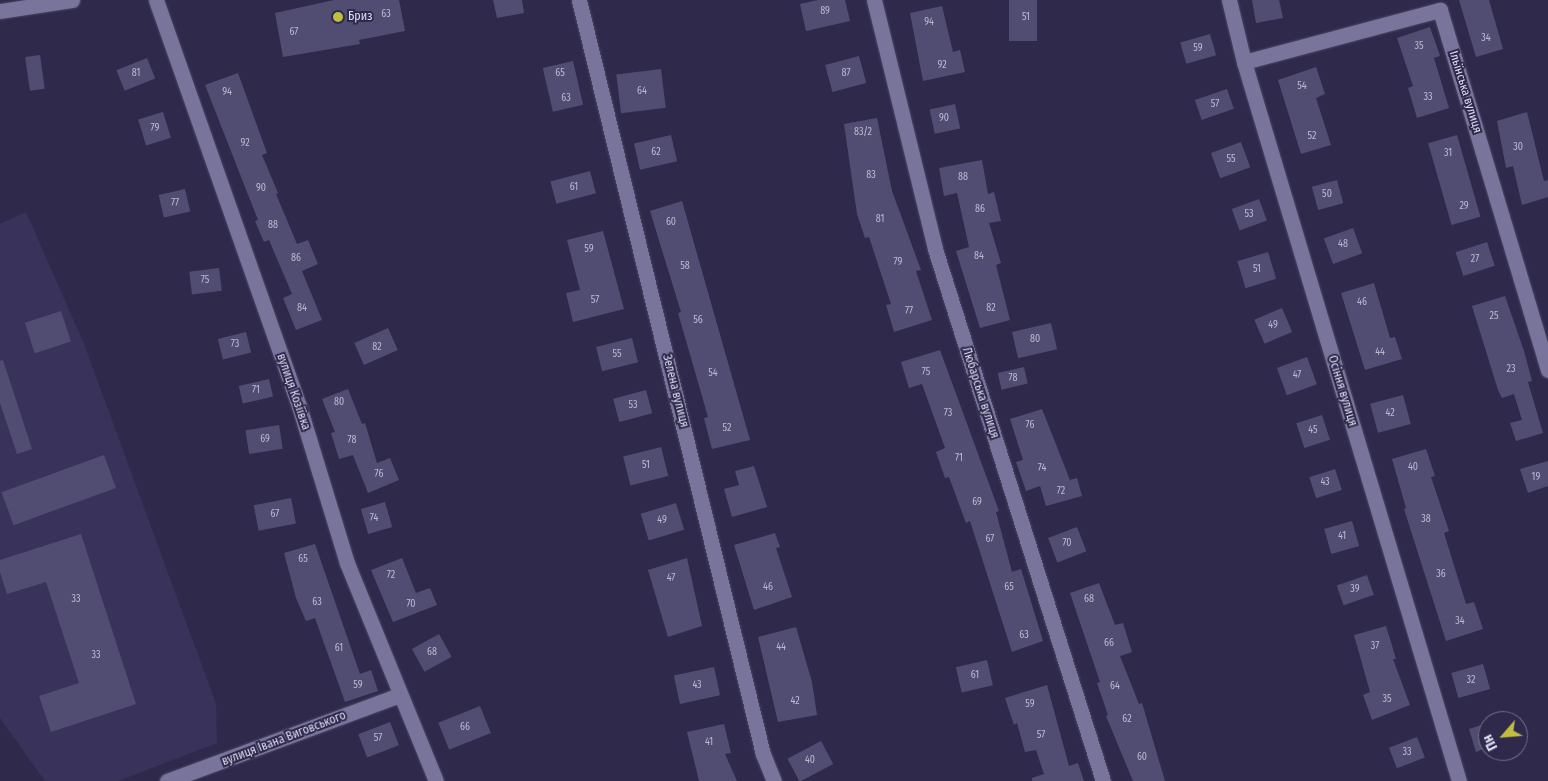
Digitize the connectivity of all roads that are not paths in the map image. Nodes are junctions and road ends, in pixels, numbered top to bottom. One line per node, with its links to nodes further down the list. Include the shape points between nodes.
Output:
1 (72, 0): 6 (street)
2 (156, 0): 9 (street, вулиця Козіївка, via 299,406 346,563)
3 (579, 0): 12 (street, Зелена вулиця, via 763,754)
4 (874, 0): 13 (street, Любарська вулиця, via 934,249)
5 (1230, 0): 7 (street, Осіння вулиця)
6 (0, 11)
7 (1244, 62): 8 (street, Ільїнська вулиця, via 1440,10); 14 (street, Осіння вулиця)
8 (1548, 370)
9 (400, 695): 10 (street, вулиця Івана Виговського); 11 (street, вулиця Козіївка)
10 (167, 781)
11 (436, 781)
12 (774, 781)
13 (1104, 781)
14 (1459, 781)

